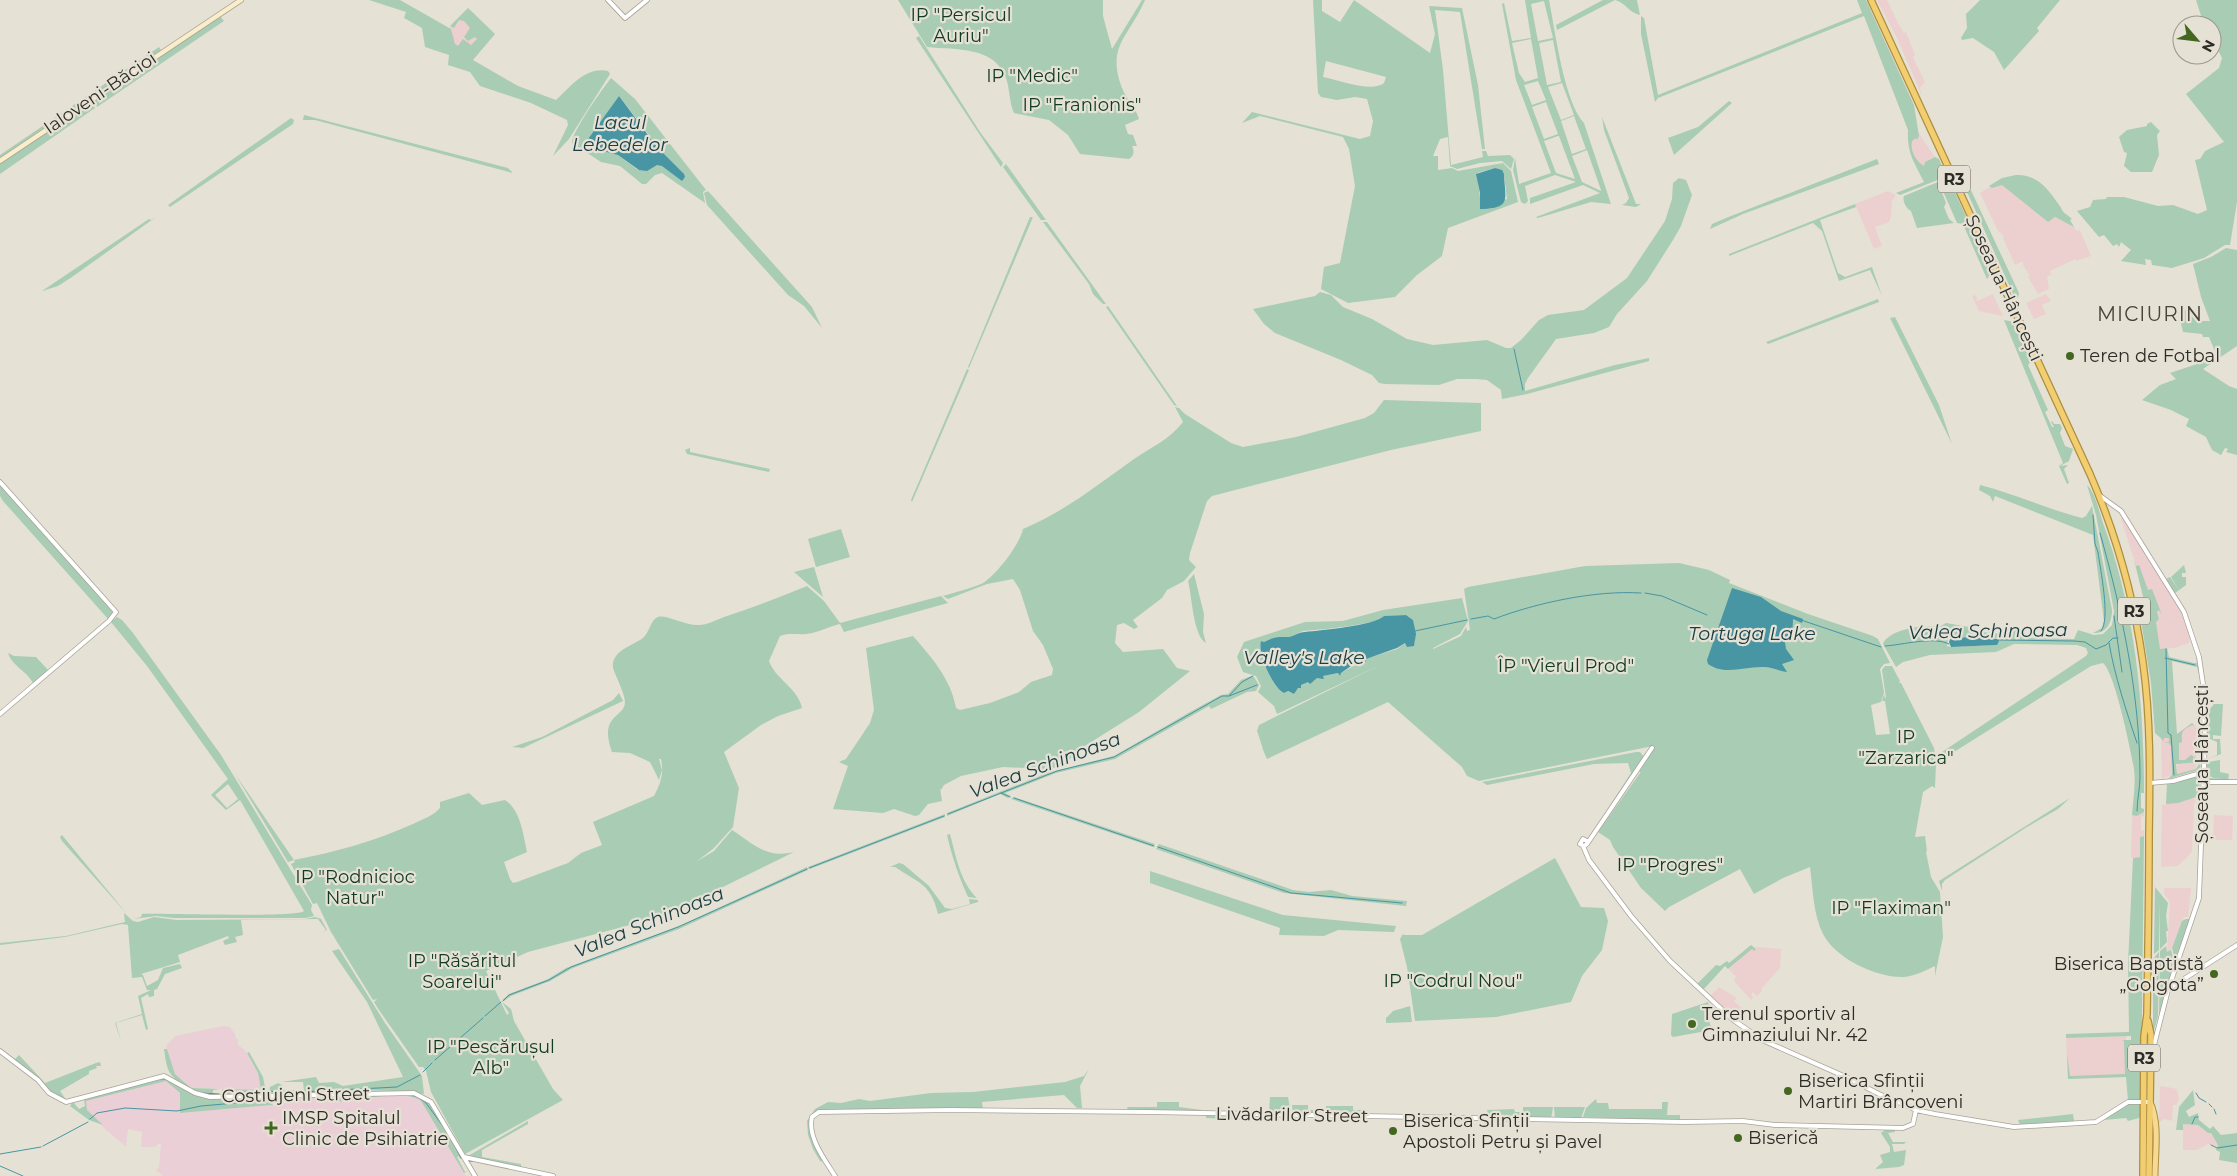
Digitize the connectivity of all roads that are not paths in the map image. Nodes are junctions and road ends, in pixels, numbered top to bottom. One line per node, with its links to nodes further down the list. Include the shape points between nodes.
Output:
1 (241, 0): 5 (main road, Ialoveni-Băcioi)
2 (608, 0): 3 (street, via 625,18)
3 (646, 0)
4 (1871, 0): 7 (highway, Șoseaua Hâncești / R3)
5 (0, 161)
6 (0, 482): 8 (street, via 115,611)
7 (2098, 494): 10 (street, Șoseaua Hâncești, via 2123,514 2189,622 2202,674); 13 (highway, Șoseaua Hâncești / R3, via 2123,565 2139,636 2148,704)
8 (0, 714)
9 (1652, 748): 20 (street, via 1588,841 1582,839 1580,843 1589,860 1670,961 1735,1022 1762,1040)
10 (2204, 772): 11 (street, Șoseaua Hâncești); 13 (street)
11 (2203, 782): 12 (street); 15 (street, Șoseaua Hâncești, via 2199,898)
12 (2237, 782)
13 (2150, 783): 16 (highway, Șoseaua Hâncești / R3)
14 (2237, 945): 15 (street)
15 (2168, 990): 18 (street, Șoseaua Hâncești)
16 (2147, 1014): 18 (highway, Șoseaua Hâncești / R3); 19 (highway, Șoseaua Hâncești / R3, via 2144,1036)
17 (0, 1052): 21 (street, Costiujeni Street, via 38,1080 49,1093 66,1102 167,1077 195,1093 210,1097 414,1093 430,1102)
18 (2150, 1058): 19 (highway, Șoseaua Hâncești / R3)
19 (2147, 1102): 20 (street, via 2128,1102 2096,1122 2022,1127); 25 (highway, Șoseaua Hâncești / R3); 26 (highway, Șoseaua Hâncești / R3); 27 (main road, R3, via 2153,1109)
20 (1916, 1110): 24 (street, Livădarilor Street, via 1913,1124 1903,1128 1775,1125 1743,1121 1148,1112 817,1112 811,1121 812,1133)
21 (464, 1157): 22 (street, Costiujeni Street); 23 (street)
22 (475, 1176)
23 (553, 1176)
24 (834, 1176)
25 (2143, 1176)
26 (2149, 1176)
27 (2155, 1176)

